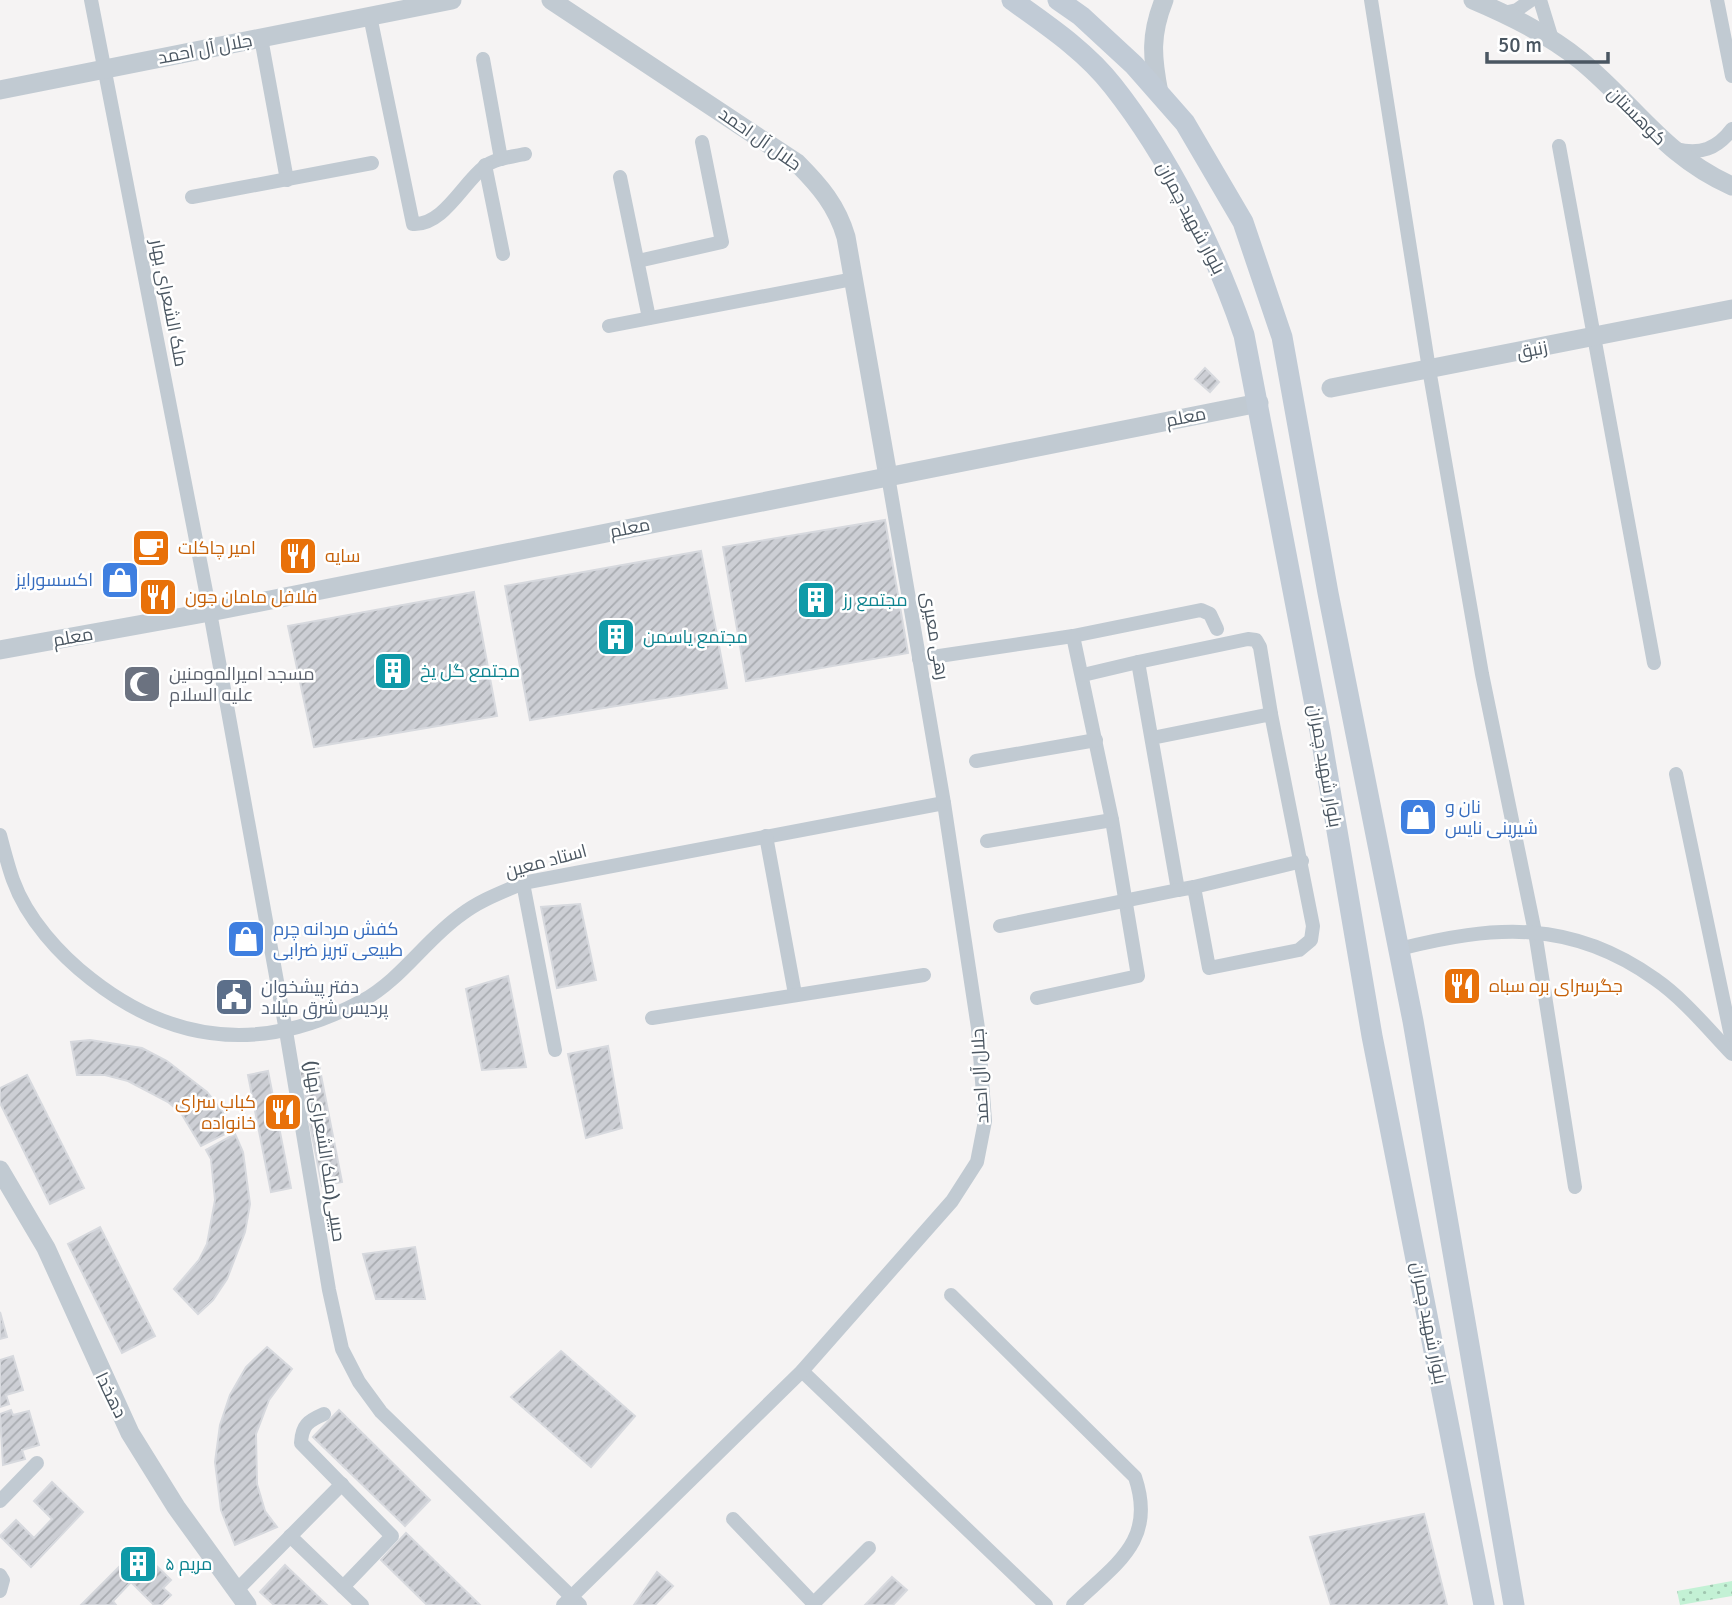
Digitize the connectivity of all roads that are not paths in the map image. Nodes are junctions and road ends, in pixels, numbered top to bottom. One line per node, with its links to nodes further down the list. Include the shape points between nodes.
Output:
1 (91, 0): 17 (street, ملک الشعرای بهار)
2 (452, 0): 13 (street, جلال آل احمد)
3 (551, 0): 35 (street, جلال آل احمد, via 797,163 839,214)
4 (1012, 0): 43 (main road, بلوار شهید چمران, via 1074,47 1112,84 1138,120 1188,204 1232,299)
5 (1058, 0): 20 (main road, بلوار شهید چمران, via 1134,65)
6 (1164, 0): 20 (street, via 1151,53)
7 (1371, 0): 40 (street)
8 (1473, 0): 12 (street, کوهستان)
9 (1531, 0): 12 (street)
10 (1540, 0): 15 (street)
11 (1718, 1): 18 (street)
12 (1504, 13): 15 (street, کوهستان)
13 (370, 16): 14 (street, جلال آل احمد); 28 (street, via 411,221 418,225 440,213)
14 (261, 38): 17 (street, جلال آل احمد); 30 (street)
15 (1552, 39): 24 (street, کوهستان, via 1621,98)
16 (483, 59): 26 (street)
17 (104, 69): 19 (street, جلال آل احمد); 45 (street, ملک الشعرای بهار)
18 (1732, 76)
19 (0, 90)
20 (1159, 93): 42 (main road, بلوار شهید چمران, via 1185,123 1243,222 1282,337)
21 (1732, 129): 24 (street, via 1710,149 1692,153)
22 (702, 142): 34 (street, via 722,242)
23 (1559, 146): 39 (street)
24 (1667, 147): 31 (street, کوهستان)
25 (525, 155): 26 (street)
26 (501, 159): 28 (street)
27 (372, 163): 30 (street)
28 (485, 166): 33 (street)
29 (620, 177): 34 (street)
30 (287, 180): 32 (street)
31 (1732, 186)
32 (192, 197)
33 (503, 254)
34 (638, 261): 37 (street)
35 (853, 279): 37 (street); 44 (street, جلال آل احمد)
36 (1732, 309): 39 (street, زنبق)
37 (649, 318): 38 (street)
38 (609, 326)
39 (1595, 338): 40 (street, زنبق); 51 (street)
40 (1429, 369): 41 (street, زنبق); 69 (street, via 1482,674)
41 (1331, 388)
42 (1292, 394): 43 (main road); 70 (main road, بلوار شهید چمران)
43 (1259, 403): 44 (street, معلم); 99 (main road, بلوار شهید چمران, via 1372,1036)
44 (888, 476): 45 (street, معلم); 49 (street, رهی معیری)
45 (210, 612): 48 (street, معلم); 75 (street, حبیبی(ملک الشعرای بهار))
46 (1217, 629): 47 (street, via 1210,614 1201,610)
47 (1073, 636): 49 (street); 52 (street)
48 (0, 650)
49 (919, 659): 58 (street, رهی معیری)
50 (1138, 662): 52 (street); 53 (street, via 1256,640); 54 (street)
51 (1654, 663)
52 (1083, 675): 55 (street)
53 (1271, 714): 54 (street); 63 (street)
54 (1152, 738): 66 (street)
55 (1096, 740): 56 (street); 59 (street)
56 (976, 761)
57 (1676, 774): 76 (street)
58 (944, 803): 61 (street, استاد معین); 82 (street, جلال آل احمد, via 978,1028 985,1121 977,1162 952,1201)
59 (1112, 820): 62 (street); 67 (street)
60 (0, 835): 75 (street, استاد معین, via 14,883 39,926 68,961 113,996 183,1030 219,1035)
61 (766, 836): 64 (street, استاد معین); 72 (street)
62 (987, 841)
63 (1302, 861): 65 (street); 65 (street, via 1313,926 1311,940 1299,950 1209,968)
64 (523, 883): 75 (street, استاد معین, via 462,914 365,999); 77 (street)
65 (1194, 887): 66 (street)
66 (1178, 890): 67 (street)
67 (1126, 899): 68 (street); 73 (street, via 1138,976)
68 (1000, 926)
69 (1535, 932): 70 (street, via 1473,935); 78 (street, via 1566,935 1605,950 1656,979); 80 (street)
70 (1399, 949): 100 (main road, بلوار شهید چمران)
71 (924, 975): 72 (street)
72 (795, 994): 74 (street)
73 (1037, 998)
74 (652, 1018)
75 (286, 1031): 94 (street, حبیبی(ملک الشعرای بهار), via 342,1349 382,1412)
76 (1732, 1041)
77 (555, 1050)
78 (1732, 1054)
79 (0, 1170): 93 (street, دهخدا, via 46,1248 130,1433 176,1507)
80 (1575, 1187)
81 (951, 1295): 98 (street, via 1136,1476 1144,1507 1141,1526 1129,1550)
82 (802, 1371): 94 (street, جلال آل احمد); 97 (street)
83 (324, 1414): 85 (street, via 308,1420 301,1443)
84 (37, 1463): 86 (street)
85 (342, 1483): 88 (street); 91 (street, via 392,1536)
86 (0, 1502)
87 (733, 1519): 95 (street)
88 (290, 1536): 91 (street); 93 (street)
89 (869, 1548): 95 (street)
90 (0, 1576): 92 (street)
91 (343, 1587): 96 (street)
92 (0, 1591)
93 (242, 1598)
94 (572, 1602)
95 (814, 1604)
96 (362, 1605)
97 (1046, 1605)
98 (1073, 1605)
99 (1484, 1605)
100 (1514, 1605)

